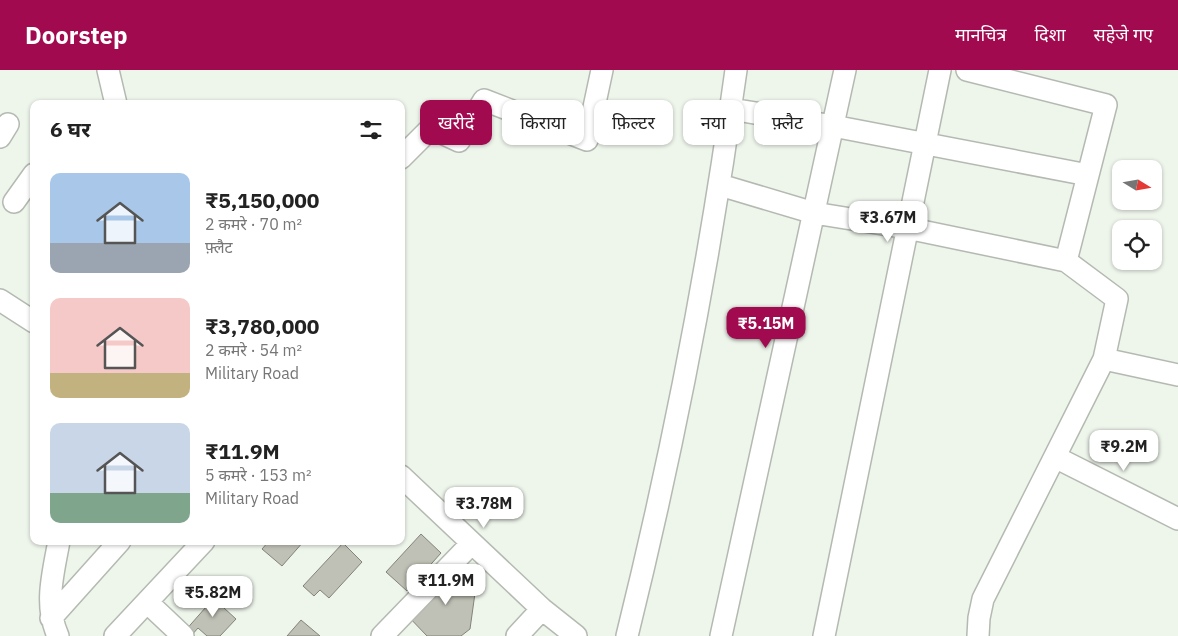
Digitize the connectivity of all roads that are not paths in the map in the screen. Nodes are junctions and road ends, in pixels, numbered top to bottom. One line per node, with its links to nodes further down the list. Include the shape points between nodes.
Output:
1 (108, 70): 7 (street)
2 (602, 70): 13 (street, via 587,140 484,100 459,142 431,128)
3 (736, 70): 8 (street)
4 (845, 70): 10 (street)
5 (940, 70): 12 (street)
6 (967, 70): 14 (street, via 1106,105)
7 (115, 100)
8 (732, 100)
9 (744, 111): 10 (street)
10 (833, 126): 12 (street); 18 (street)
11 (726, 145): 16 (street)
12 (924, 145): 14 (street); 19 (street)
13 (405, 154)
14 (1088, 175): 20 (street)
15 (30, 180): 17 (street)
16 (720, 185): 18 (street); 40 (street, via 693,335)
17 (14, 202)
18 (814, 213): 19 (street); 41 (street)
19 (907, 228): 20 (street); 42 (street)
20 (1066, 261): 23 (street, via 1117,299)
21 (0, 300): 22 (street)
22 (30, 319)
23 (1104, 359): 24 (street); 25 (street)
24 (1178, 375)
25 (1054, 457): 27 (street); 43 (street, via 983,599)
26 (405, 480): 28 (street)
27 (1178, 519)
28 (472, 543): 33 (street); 38 (street)
29 (58, 545): 34 (street, via 49,598)
30 (117, 545): 34 (street)
31 (200, 545): 32 (street)
32 (147, 602): 36 (street); 37 (street)
33 (542, 609): 35 (street); 39 (street)
34 (54, 627)
35 (563, 632)
36 (115, 636)
37 (183, 636)
38 (382, 636)
39 (517, 636)
40 (627, 636)
41 (721, 636)
42 (824, 636)
43 (978, 636)

